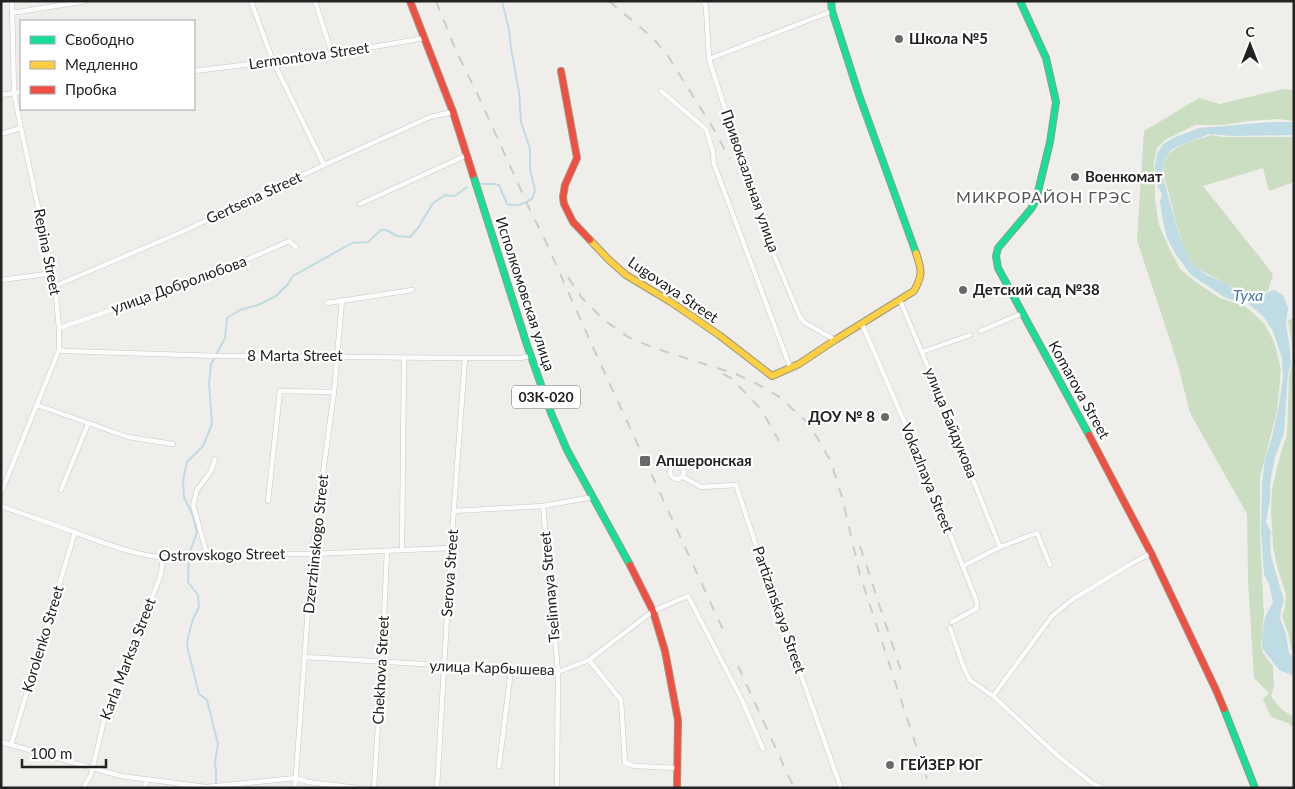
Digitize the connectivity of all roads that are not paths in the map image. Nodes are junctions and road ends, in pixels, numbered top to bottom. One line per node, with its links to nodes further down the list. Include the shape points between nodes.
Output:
1 (12, 1): 10 (street, Repina Street)
2 (86, 1): 10 (street)
3 (251, 1): 14 (street)
4 (315, 1): 12 (street)
5 (410, 1): 11 (street, Исполкомовская улица / 03К-020)
6 (704, 1): 13 (street, Привокзальная улица)
7 (832, 1): 9 (street)
8 (1020, 1): 35 (street, Komarova Street, via 1046,58 1056,102 1036,200 998,248 996,256 998,268)
9 (832, 11): 13 (street); 33 (street, via 921,267 921,278 914,291)
10 (12, 13): 19 (street, Repina Street)
11 (425, 38): 12 (street, Lermontova Street); 21 (street, Исполкомовская улица / 03К-020)
12 (332, 54): 14 (street, Lermontova Street)
13 (709, 58): 40 (street, Привокзальная улица, via 774,255 800,317)
14 (273, 61): 15 (street, Lermontova Street); 25 (street)
15 (195, 71)
16 (561, 71): 47 (street, Lugovaya Street, via 577,158 563,197 573,222 626,275 719,335 772,376)
17 (661, 90): 47 (street, Привокзальная улица, via 706,129 714,164)
18 (20, 92): 19 (street)
19 (14, 93): 20 (street); 22 (street, Repina Street)
20 (1, 95)
21 (452, 112): 24 (street, Исполкомовская улица / 03К-020); 25 (street, Gertsena Street, via 430,118)
22 (21, 128): 23 (street); 28 (street, Repina Street)
23 (1, 134)
24 (466, 155): 26 (street); 43 (street, Исполкомовская улица / 03К-020)
25 (324, 165): 30 (street, Gertsena Street, via 184,231)
26 (360, 204)
27 (296, 247): 37 (street, улица Добролюбова, via 289,241 203,279)
28 (53, 273): 29 (street); 30 (street, Repina Street)
29 (1, 280)
30 (55, 286): 37 (street, Repina Street)
31 (412, 290): 32 (street)
32 (342, 300): 34 (street); 44 (street, Dzerzhinskogo Street)
33 (900, 300): 36 (street); 42 (street, улица Байдукова)
34 (327, 303)
35 (1022, 314): 38 (street); 66 (street, Komarova Street)
36 (862, 324): 40 (street); 71 (street, Vokazlnaya Street)
37 (60, 328): 41 (street, Repina Street)
38 (980, 331)
39 (970, 335): 42 (street)
40 (835, 340): 47 (street)
41 (58, 350): 44 (street, 8 Marta Street); 49 (street, Repina Street)
42 (922, 352): 62 (street, улица Байдукова)
43 (531, 356): 46 (street, 8 Marta Street); 56 (street, Исполкомовская улица / 03К-020, via 567,450)
44 (336, 357): 45 (street, 8 Marta Street); 48 (street, Dzerzhinskogo Street)
45 (404, 358): 46 (street, 8 Marta Street); 64 (street)
46 (465, 358): 60 (street, Serova Street)
47 (790, 367)
48 (334, 392): 57 (street, via 280,391); 68 (street, Dzerzhinskogo Street)
49 (37, 406): 50 (street); 55 (street, Repina Street)
50 (88, 424): 51 (street, via 128,437); 54 (street)
51 (173, 444)
52 (215, 459): 67 (street, via 196,490 193,505)
53 (683, 477): 98 (street, Partizanskaya Street, via 701,487 736,485)
54 (61, 490)
55 (1, 493)
56 (593, 497): 59 (street); 72 (street, Исполкомовская улица / 03К-020)
57 (268, 501)
58 (1, 506): 61 (street, Ostrovskogo Street)
59 (542, 506): 60 (street); 80 (street, Tselinnaya Street)
60 (454, 511): 63 (street, Serova Street)
61 (75, 532): 69 (street, Ostrovskogo Street, via 143,555); 83 (street, Korolenko Street)
62 (1000, 547): 70 (street, via 1037,532); 71 (street)
63 (451, 548): 64 (street, Ostrovskogo Street); 78 (street, Serova Street)
64 (402, 550): 65 (street, Ostrovskogo Street)
65 (387, 551): 68 (street, Ostrovskogo Street); 77 (street, Chekhova Street)
66 (1152, 553): 81 (street, via 1073,599 1052,616); 100 (street, Komarova Street, via 1216,690)
67 (207, 554): 68 (street, Ostrovskogo Street); 69 (street, Ostrovskogo Street, via 194,558)
68 (312, 554): 75 (street, Dzerzhinskogo Street)
69 (163, 557): 86 (street, Karla Marksa Street, via 161,574 104,720)
70 (1050, 565)
71 (963, 566): 73 (street, Vokazlnaya Street, via 977,608)
72 (653, 611): 76 (street, улица Карбышева); 84 (street, улица Карбышева, via 688,596 742,700); 87 (street, Исполкомовская улица / 03К-020, via 665,651 678,720)
73 (952, 622)
74 (950, 628): 81 (street, via 970,680)
75 (305, 657): 77 (street, улица Карбышева); 88 (street, Dzerzhinskogo Street)
76 (589, 660): 80 (street, улица Карбышева); 87 (street, via 621,700 626,763)
77 (382, 662): 78 (street, улица Карбышева); 94 (street, Chekhova Street)
78 (444, 666): 79 (street, улица Карбышева); 95 (street, Serova Street)
79 (511, 670): 80 (street, улица Карбышева); 85 (street)
80 (558, 672): 96 (street, Tselinnaya Street)
81 (993, 696): 99 (street, via 1057,755)
82 (1, 742): 83 (street)
83 (11, 745): 86 (street)
84 (763, 749)
85 (499, 766)
86 (93, 768): 89 (street); 90 (street, Karla Marksa Street)
87 (678, 768): 97 (street, Исполкомовская улица / 03К-020)
88 (296, 778): 89 (street, via 206,787); 92 (street, Dzerzhinskogo Street); 93 (street)
89 (147, 779): 91 (street)
90 (83, 788)
91 (144, 788)
92 (295, 788)
93 (358, 788)
94 (374, 788)
95 (437, 788)
96 (557, 788)
97 (677, 788)
98 (840, 788)
99 (1103, 788)
100 (1255, 788)

